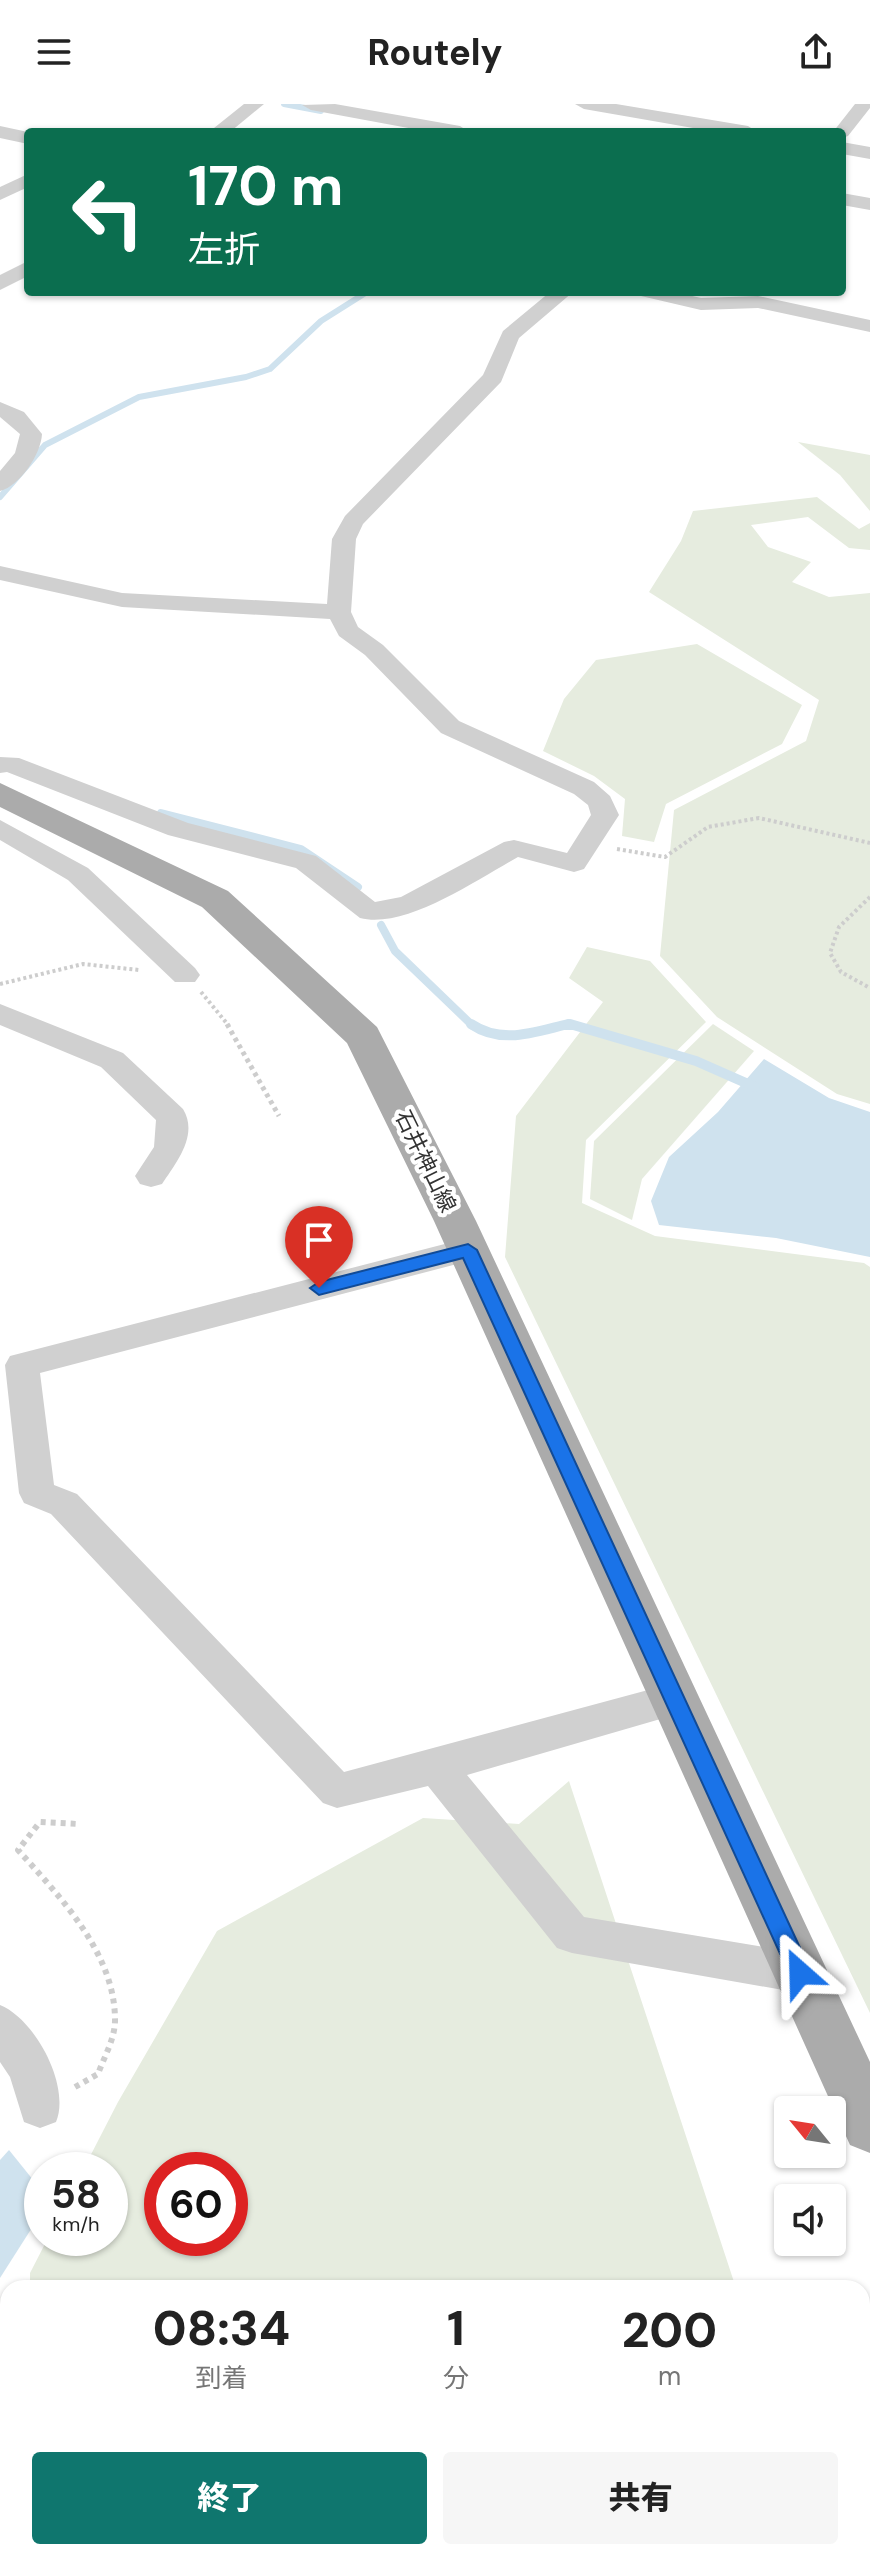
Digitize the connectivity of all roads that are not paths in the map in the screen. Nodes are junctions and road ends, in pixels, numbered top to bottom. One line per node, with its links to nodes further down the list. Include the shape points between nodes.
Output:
1 (255, 104): 6 (street)
2 (584, 104): 9 (street)
3 (864, 104): 10 (street)
4 (311, 105): 7 (street)
5 (449, 112): 8 (street)
6 (223, 128)
7 (422, 128)
8 (434, 128)
9 (725, 128)
10 (845, 128)
11 (0, 132): 12 (street)
12 (24, 137)
13 (846, 149): 14 (street)
14 (870, 153)
15 (24, 182): 16 (street)
16 (0, 194)
17 (846, 200): 18 (street)
18 (870, 204)
19 (846, 208): 20 (street)
20 (870, 212)
21 (558, 296): 27 (street, via 510,335 493,377 353,521 344,539)
22 (666, 296): 23 (street, via 701,304 758,302)
23 (870, 326)
24 (0, 409): 25 (street, via 31,432 33,443)
25 (0, 484)
26 (0, 573): 27 (street, via 122,600)
27 (339, 612): 28 (street, via 348,631 450,727 584,788 600,802 605,815 574,863 514,848 409,904 370,912 306,862 178,829 10,764)
28 (0, 765)
29 (0, 793): 34 (main road, 石井神山線, via 215,899 363,1036)
30 (0, 828): 31 (street, via 78,874)
31 (185, 975)
32 (0, 1014): 33 (street, via 112,1060 172,1117 170,1148)
33 (151, 1176)
34 (468, 1250): 35 (main road, 石井神山線); 36 (street, via 22,1365 37,1493 64,1504 337,1791)
35 (674, 1699): 36 (street); 37 (main road, 石井神山線)
36 (436, 1767): 37 (street, via 572,1934)
37 (800, 1973): 40 (main road, 石井神山線)
38 (0, 2025): 39 (street, via 30,2069)
39 (40, 2107)
40 (870, 2125)

